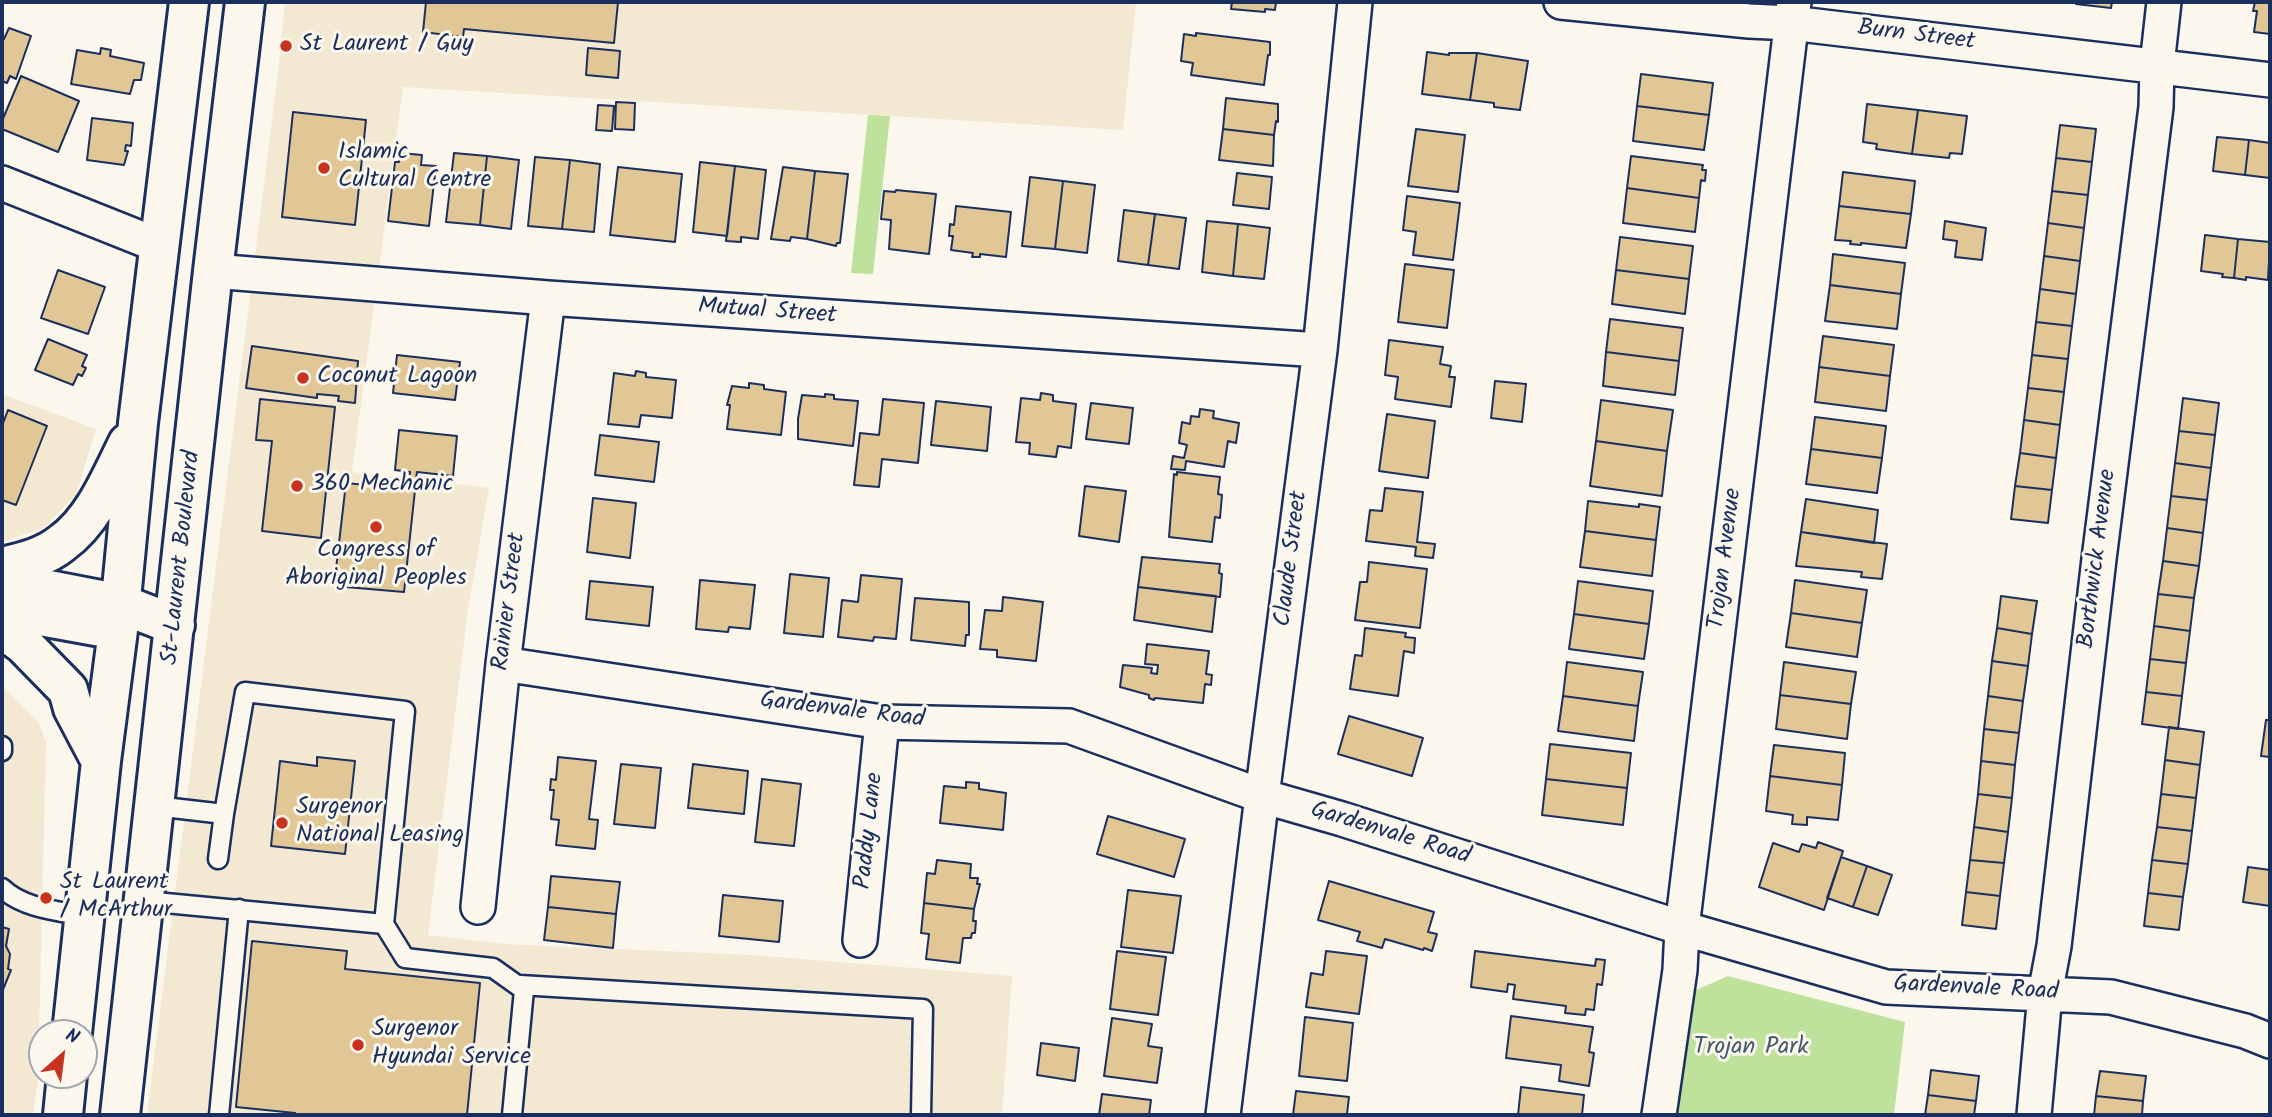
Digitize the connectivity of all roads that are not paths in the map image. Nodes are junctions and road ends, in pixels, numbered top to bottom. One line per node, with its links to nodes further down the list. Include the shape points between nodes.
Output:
1 (189, 2): 10 (main road)
2 (246, 2): 11 (main road, St-Laurent Boulevard)
3 (1355, 2): 13 (street, Claude Street)
4 (1561, 2): 6 (street, Burn Street, via 1749,21)
5 (2164, 2): 7 (street, Borthwick Avenue)
6 (1793, 12): 7 (street, Burn Street); 34 (street, Trojan Avenue)
7 (2157, 65): 8 (street, Burn Street); 37 (street, Borthwick Avenue, via 2156,107)
8 (2270, 80)
9 (2, 183): 10 (street)
10 (160, 246): 14 (main road)
11 (213, 271): 12 (street, Mutual Street); 19 (main road, St-Laurent Boulevard)
12 (548, 299): 13 (street, Mutual Street); 21 (street, Rainier Street)
13 (1320, 350): 24 (street, Claude Street)
14 (138, 423): 15 (main road, via 78,529 51,551); 18 (main road)
15 (2, 568)
16 (2, 581): 18 (main road)
17 (2, 609): 18 (main road)
18 (119, 617): 19 (main road); 23 (main road)
19 (176, 625): 25 (main road, St-Laurent Boulevard)
20 (2, 629): 23 (main road, via 23,643 68,690)
21 (503, 664): 22 (street, Gardenvale Road); 30 (street, Rainier Street)
22 (881, 722): 24 (street, Gardenvale Road, via 1069,726); 35 (street, Paddy Lane)
23 (101, 761): 32 (main road)
24 (1262, 796): 34 (street, Gardenvale Road); 46 (street, Claude Street)
25 (155, 806): 26 (lane); 29 (main road, St-Laurent Boulevard)
26 (224, 814): 27 (lane); 33 (lane, via 245,692 405,711)
27 (218, 859)
28 (2, 888): 32 (lane, via 10,896)
29 (145, 901): 31 (lane); 42 (main road, St-Laurent Boulevard)
30 (478, 907)
31 (239, 909): 33 (lane); 43 (lane)
32 (85, 916): 38 (main road)
33 (384, 924): 36 (lane, via 405,958 493,968)
34 (1682, 928): 37 (street, Gardenvale Road, via 1886,987); 47 (street, Trojan Avenue)
35 (860, 940)
36 (520, 985): 44 (lane, via 524,990); 45 (lane, via 923,1009)
37 (2045, 994): 39 (street, Gardenvale Road, via 2111,998); 48 (street, Borthwick Avenue)
38 (74, 1019)
39 (2270, 1041)
40 (66, 1089): 41 (main road)
41 (63, 1115)
42 (120, 1115)
43 (219, 1115)
44 (512, 1115)
45 (921, 1115)
46 (1223, 1115)
47 (1659, 1115)
48 (2034, 1115)

